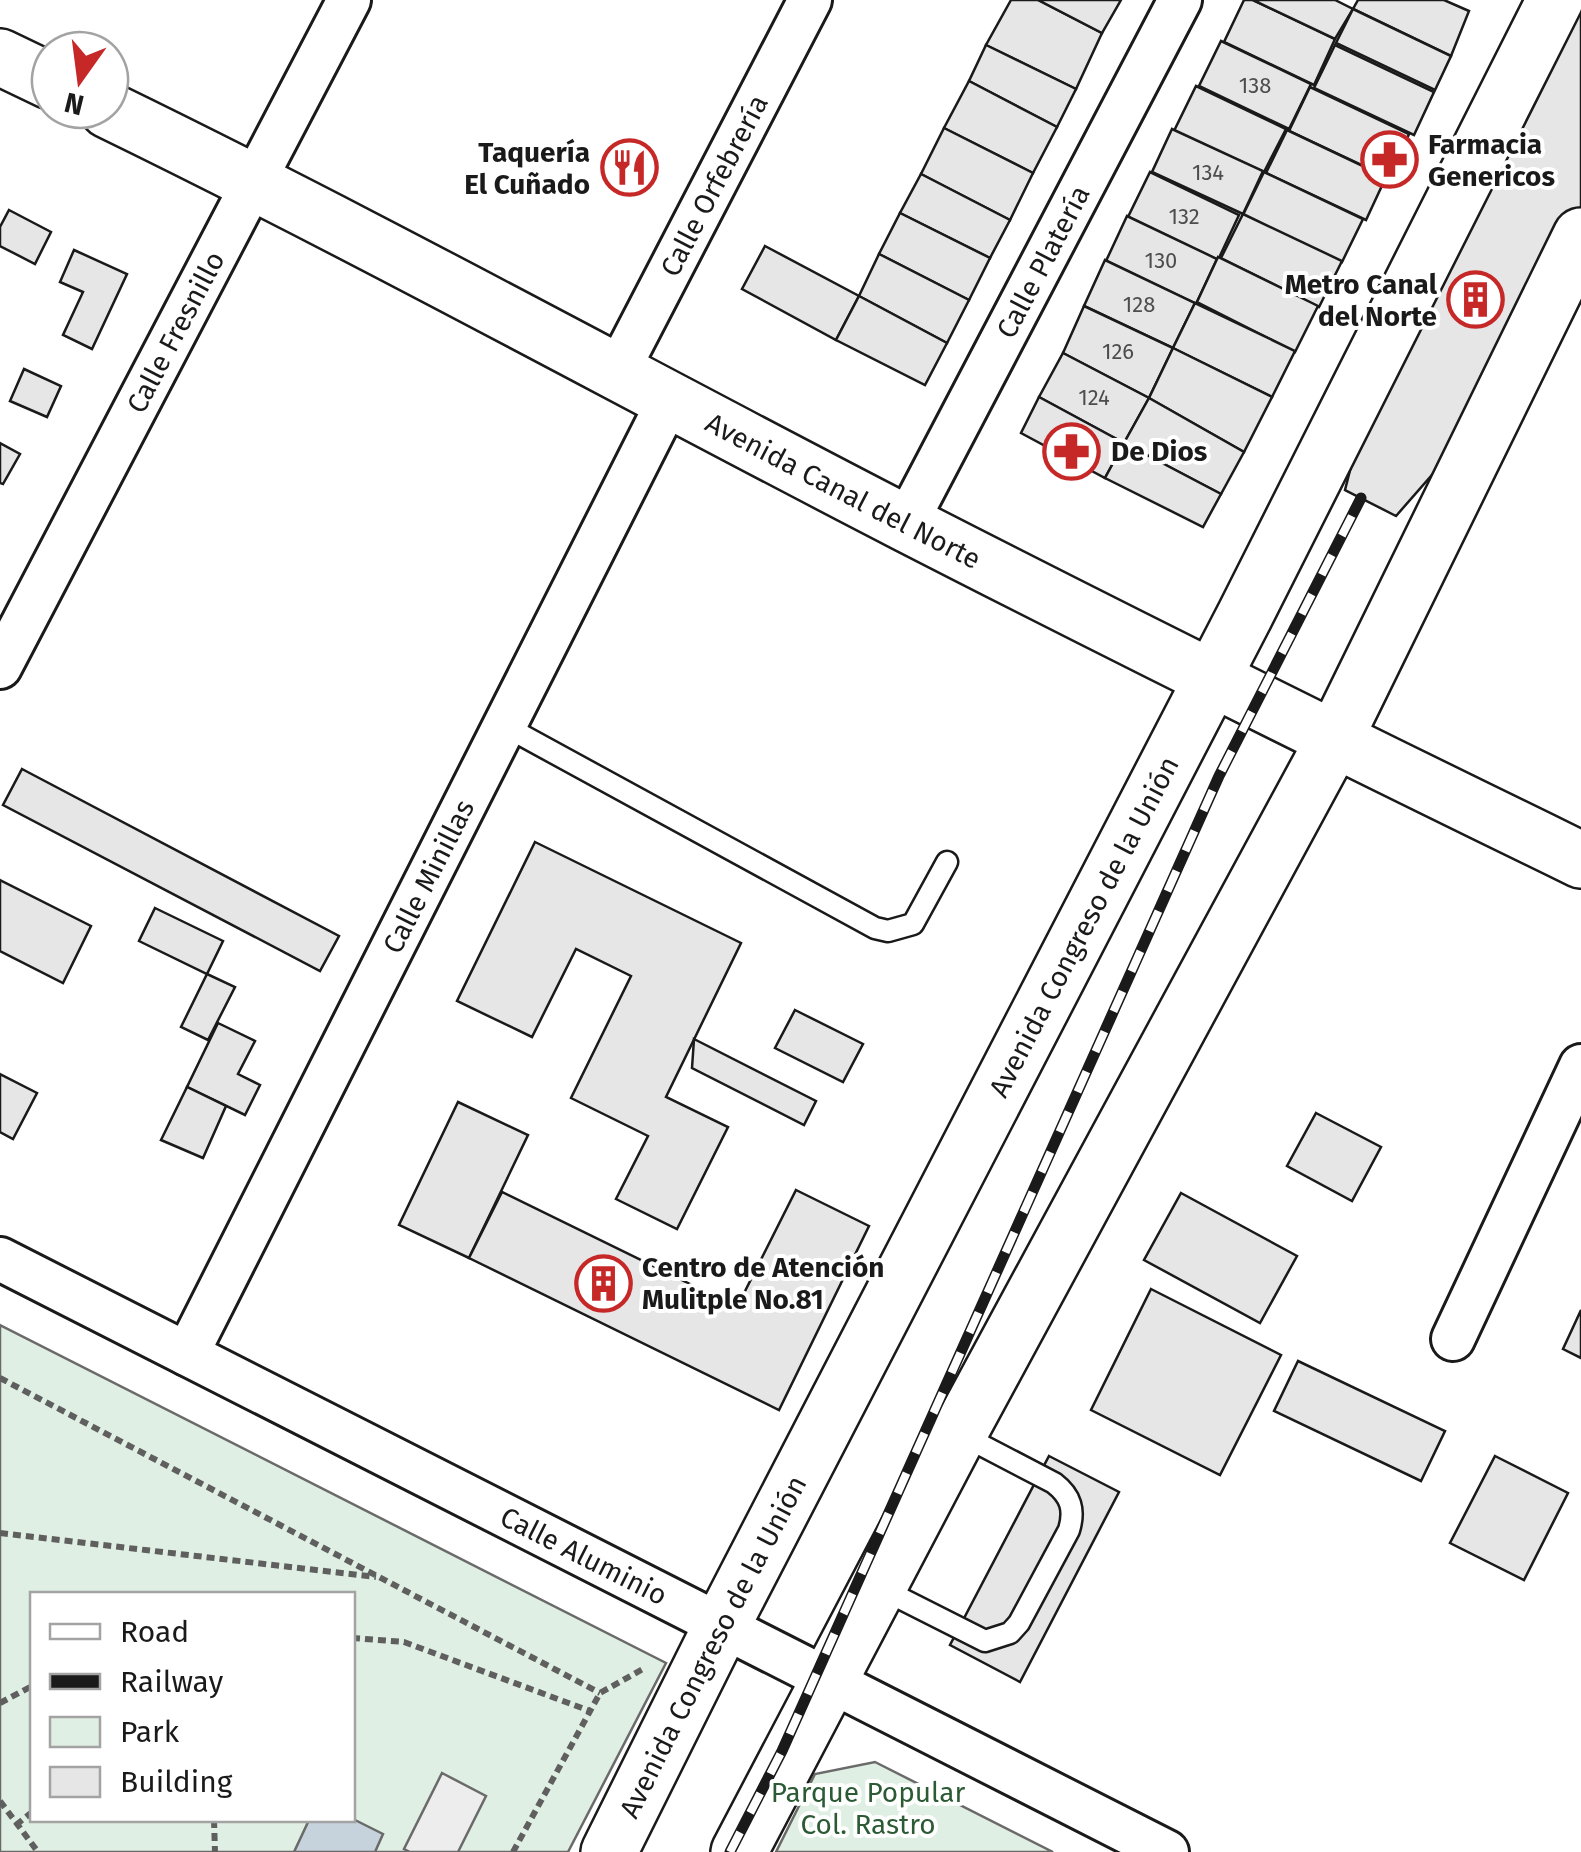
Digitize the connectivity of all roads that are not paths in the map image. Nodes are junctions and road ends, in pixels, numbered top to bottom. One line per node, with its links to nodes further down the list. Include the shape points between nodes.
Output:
1 (349, 0): 8 (street, Calle Fresnillo)
2 (810, 0): 10 (street, Calle Orfebrería)
3 (1180, 0): 12 (street, Calle Platería)
4 (1555, 0): 14 (main road, Avenida Congreso de la Unión)
5 (0, 57): 6 (main road)
6 (30, 72)
7 (130, 121): 8 (main road, Avenida Canal del Norte)
8 (255, 182): 10 (main road, Avenida Canal del Norte); 13 (street, Calle Fresnillo)
9 (1581, 236): 16 (main road)
10 (618, 370): 11 (main road, Avenida Canal del Norte)
11 (668, 400): 12 (main road, Avenida Canal del Norte); 15 (street, Calle Minillas)
12 (906, 523): 14 (main road, Avenida Canal del Norte)
13 (0, 667)
14 (1213, 677): 16 (main road, Avenida Canal del Norte); 25 (main road, Avenida Congreso de la Unión)
15 (503, 725): 18 (lane, via 875,928 913,924); 22 (street, Calle Minillas)
16 (1334, 740): 17 (main road, Avenida Canal del Norte); 23 (main road)
17 (1581, 860)
18 (947, 862)
19 (1581, 1066): 21 (street)
20 (0, 1258): 22 (street, Calle Aluminio)
21 (1452, 1338)
22 (188, 1354): 25 (street, Calle Aluminio)
23 (959, 1433): 24 (main road); 24 (lane, via 1065,1491 1073,1517 1069,1530 1019,1623 998,1639 972,1636)
24 (877, 1587): 26 (main road)
25 (722, 1624): 26 (street, Calle Aluminio); 27 (main road, Avenida Congreso de la Unión)
26 (830, 1678): 28 (main road); 29 (street, Calle Aluminio)
27 (609, 1852)
28 (739, 1852)
29 (1167, 1852)

